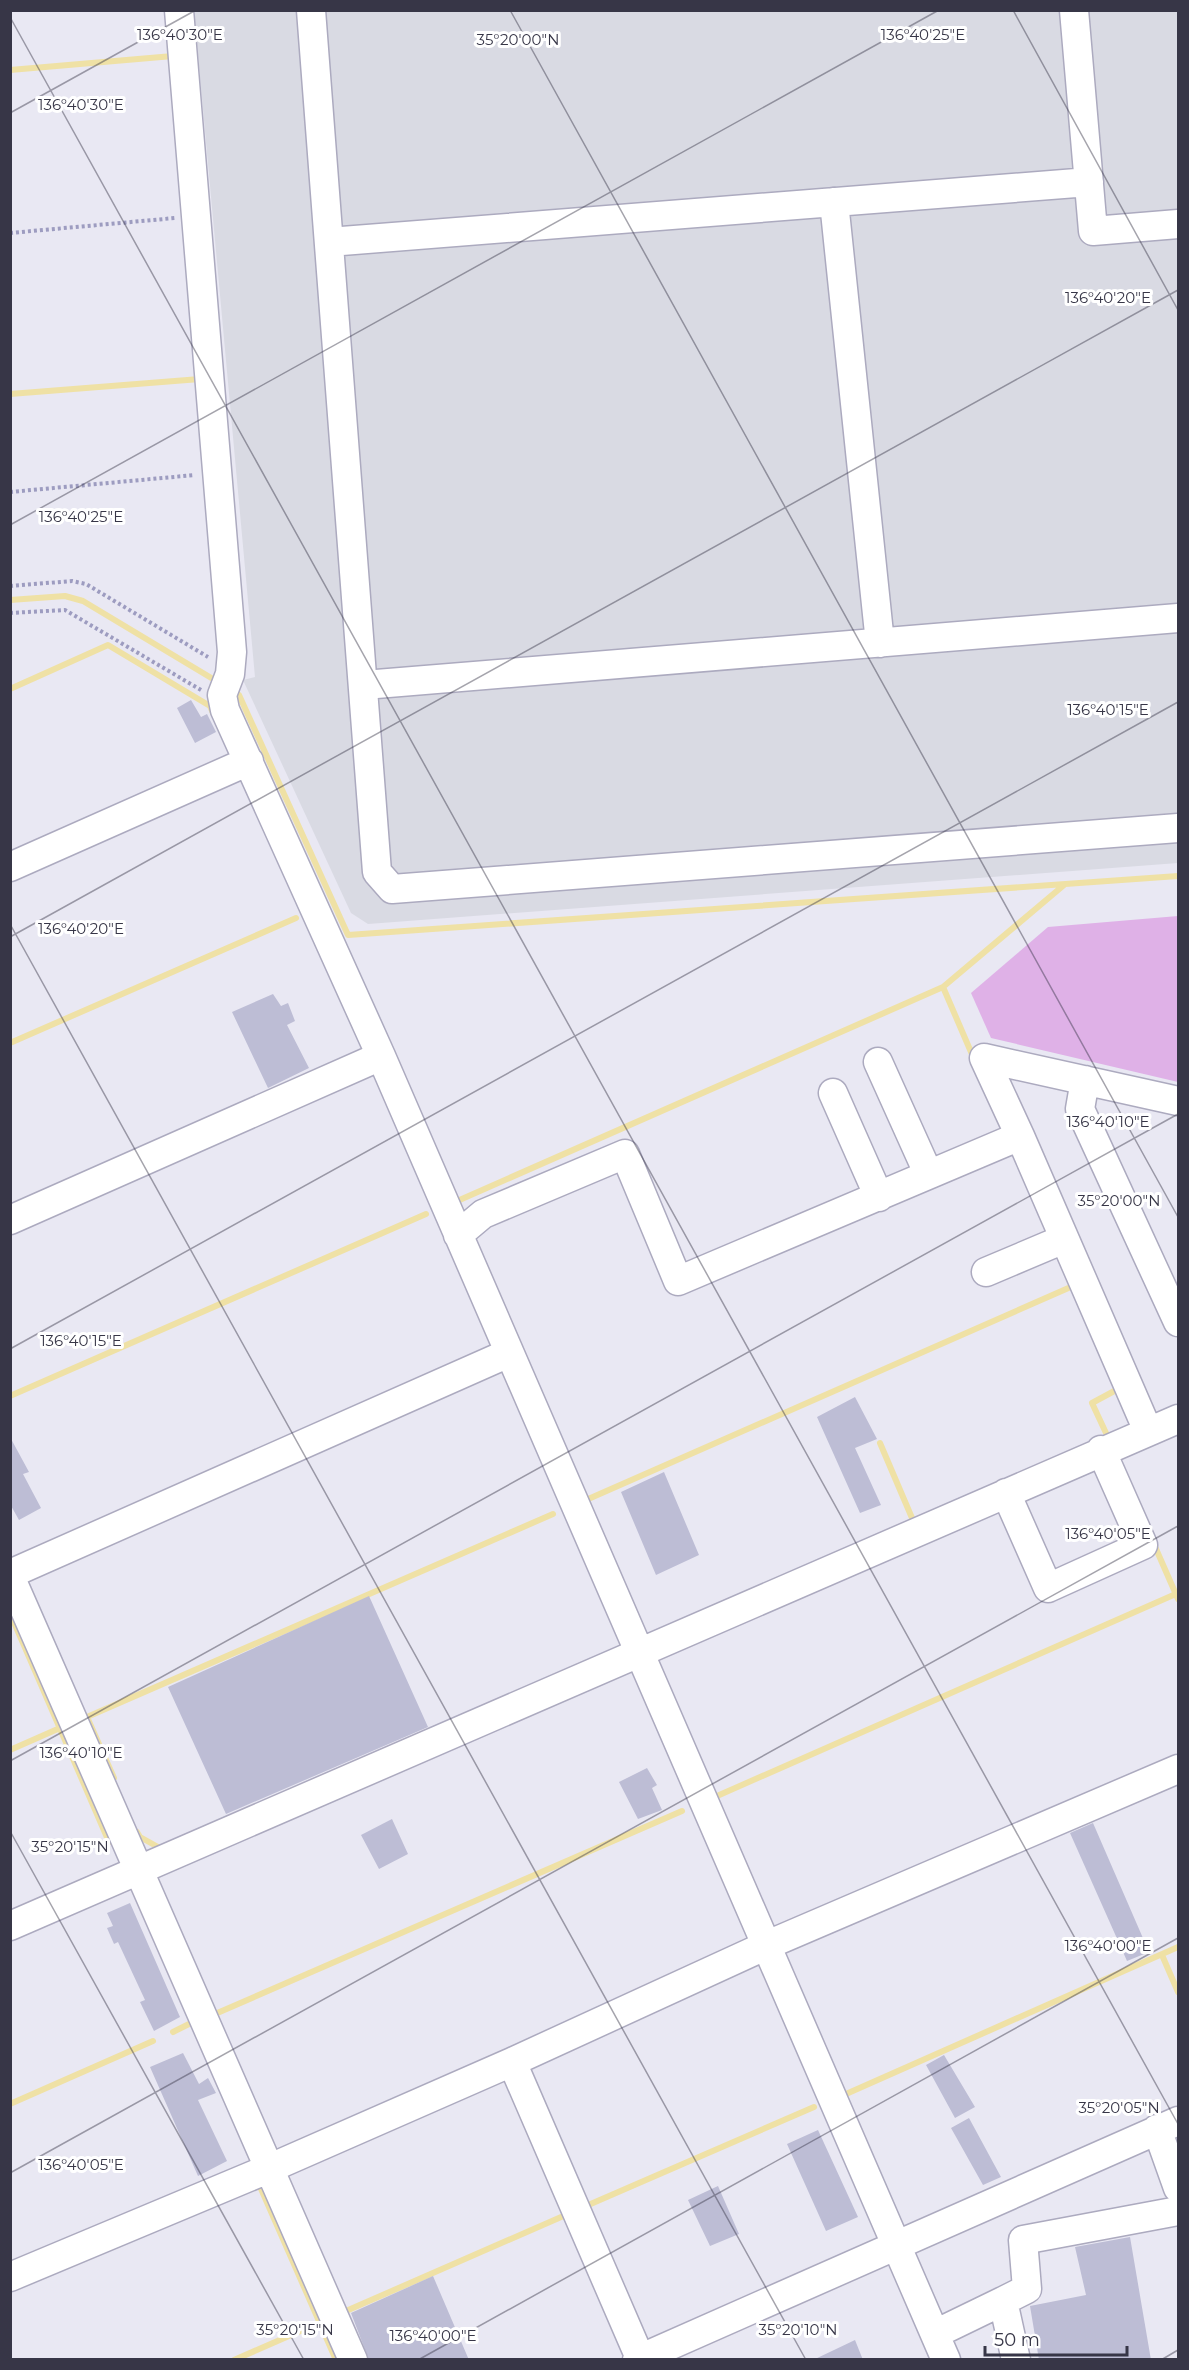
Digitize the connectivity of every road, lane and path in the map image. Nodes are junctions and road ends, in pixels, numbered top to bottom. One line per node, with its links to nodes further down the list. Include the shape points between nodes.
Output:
1 (179, 10): 6 (street)
2 (311, 10): 9 (street)
3 (1074, 10): 4 (street)
4 (1089, 182): 5 (street); 7 (street, via 1093,231)
5 (834, 202): 9 (street); 15 (street)
6 (197, 216): 8 (path); 10 (street)
7 (1179, 224)
8 (10, 233)
9 (329, 242): 16 (street)
10 (218, 472): 11 (path); 17 (street, via 232,652)
11 (10, 492)
12 (10, 586): 17 (path, via 72,581 86,584)
13 (10, 613): 17 (path, via 65,610)
14 (1179, 618): 15 (street)
15 (880, 643): 16 (street)
16 (364, 685): 19 (street, via 378,872 392,889)
17 (227, 686): 18 (street)
18 (249, 761): 20 (street); 21 (street)
19 (1179, 828)
20 (10, 867)
21 (381, 1056): 29 (street); 30 (street)
22 (878, 1062): 27 (street)
23 (1085, 1080): 25 (street); 26 (street, via 984,1058); 33 (street, via 1080,1109)
24 (833, 1093): 28 (street)
25 (1179, 1101)
26 (1020, 1136): 27 (street); 31 (street)
27 (928, 1173): 28 (street)
28 (879, 1197): 30 (street, via 678,1281 625,1154 483,1214)
29 (10, 1220)
30 (458, 1235): 34 (street)
31 (1064, 1239): 32 (street); 36 (street)
32 (986, 1272)
33 (1179, 1322)
34 (509, 1353): 39 (street); 40 (street)
35 (1179, 1419): 36 (street)
36 (1148, 1431): 37 (street)
37 (1101, 1450): 38 (street); 38 (street, via 1143,1545 1047,1588)
38 (1006, 1492): 40 (street)
39 (10, 1575): 42 (street)
40 (639, 1652): 42 (street); 44 (street)
41 (1179, 1770): 44 (street)
42 (139, 1870): 43 (street); 47 (street)
43 (10, 1926)
44 (765, 1946): 45 (street); 50 (street)
45 (512, 2062): 47 (street); 54 (street)
46 (1168, 2125): 48 (street); 50 (street)
47 (268, 2169): 51 (street); 55 (street)
48 (1179, 2188)
49 (1179, 2211): 52 (street, via 1023,2240 1027,2289)
50 (896, 2245): 53 (street); 54 (street)
51 (10, 2277)
52 (1003, 2301): 53 (street); 57 (street)
53 (935, 2334): 56 (street)
54 (638, 2359)
55 (352, 2360)
56 (946, 2360)
57 (1016, 2360)

